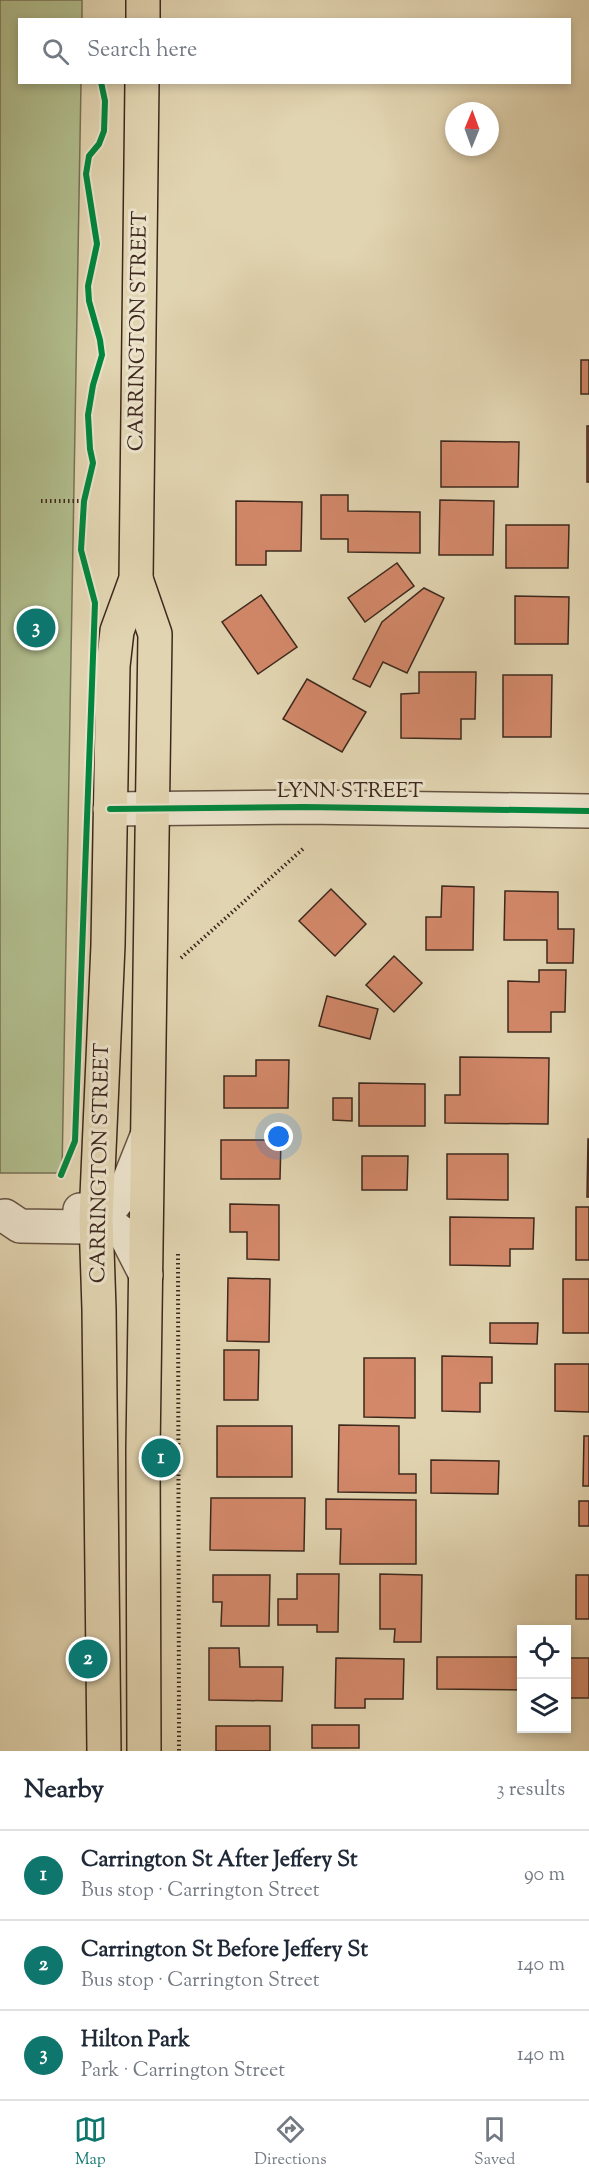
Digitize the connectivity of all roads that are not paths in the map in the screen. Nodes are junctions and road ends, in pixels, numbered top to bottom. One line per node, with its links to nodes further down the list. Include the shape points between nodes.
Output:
1 (143, 0): 2 (main road)
2 (143, 18)
3 (142, 84): 4 (main road, CARRINGTON STREET)
4 (136, 579): 5 (main road, CARRINGTON STREET, via 117,631); 6 (main road, CARRINGTON STREET, via 155,634)
5 (110, 809): 6 (street, LYNN STREET); 10 (main road, CARRINGTON STREET)
6 (152, 810): 7 (street, LYNN STREET, via 304,807); 8 (main road, CARRINGTON STREET)
7 (589, 811)
8 (148, 1134): 10 (street, via 124,1191); 11 (main road, CARRINGTON STREET)
9 (2, 1216): 10 (street, via 20,1208 80,1210)
10 (96, 1219): 11 (street, via 126,1236); 12 (main road, CARRINGTON STREET)
11 (146, 1275): 13 (main road, CARRINGTON STREET)
12 (104, 1751)
13 (144, 1751)

